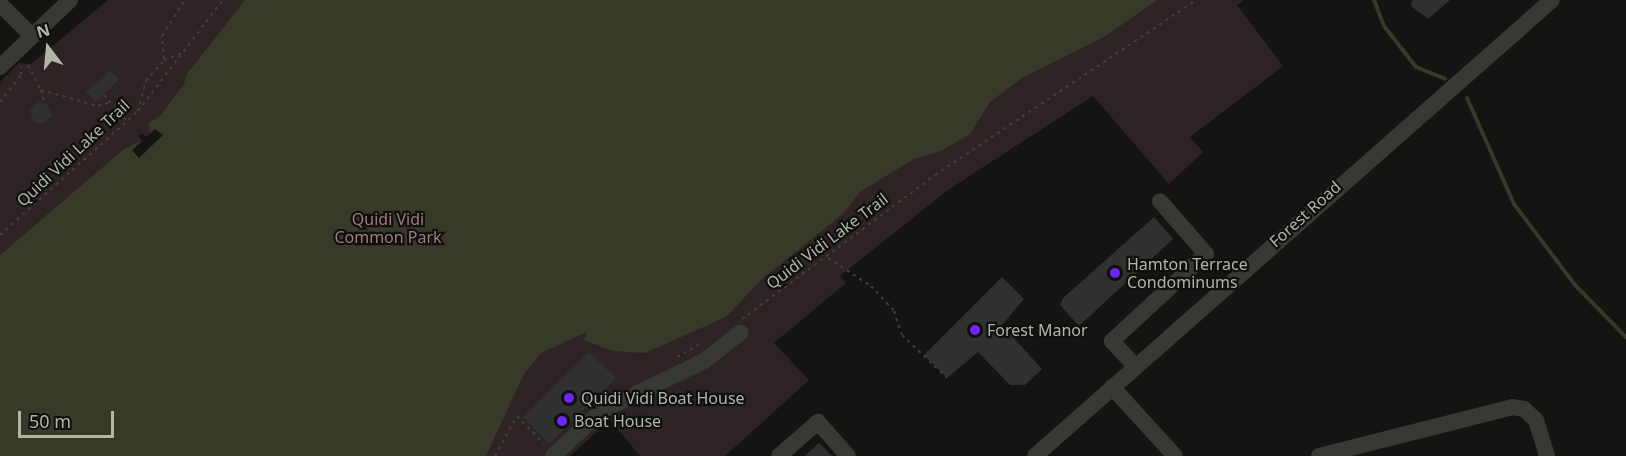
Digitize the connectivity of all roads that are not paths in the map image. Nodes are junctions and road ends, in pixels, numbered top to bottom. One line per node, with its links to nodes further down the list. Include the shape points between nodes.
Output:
1 (70, 0): 4 (street)
2 (1552, 0): 8 (street, Forest Road)
3 (0, 4): 4 (street)
4 (32, 36): 5 (street)
5 (0, 67)
6 (1160, 201): 8 (street, via 1206,254 1112,341)
7 (739, 327): 10 (street, via 704,361 603,410)
8 (1135, 366): 9 (street, Forest Road)
9 (1112, 387): 13 (street, Forest Road); 14 (street)
10 (551, 452)
11 (780, 456): 12 (street, via 818,422)
12 (848, 456)
13 (1035, 456)
14 (1175, 456)
15 (1319, 456): 16 (street, via 1512,407 1524,409 1536,420)
16 (1547, 456)

